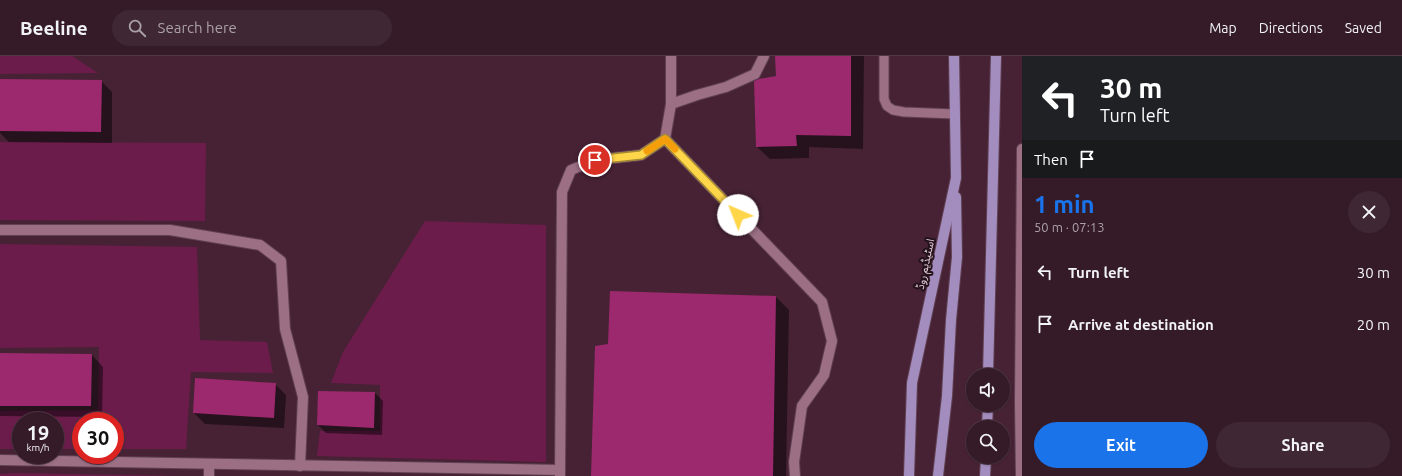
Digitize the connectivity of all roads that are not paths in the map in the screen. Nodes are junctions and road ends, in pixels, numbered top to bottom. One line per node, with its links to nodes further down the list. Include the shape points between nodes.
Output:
1 (671, 56): 6 (street)
2 (764, 56): 6 (street, via 755,74 726,87)
3 (884, 56): 7 (lane, via 884,99 887,106 904,112)
4 (954, 56): 7 (main road, اسٹیڈیم روڈ)
5 (996, 56): 13 (main road)
6 (671, 104): 8 (street)
7 (954, 114): 11 (main road, اسٹیڈیم روڈ)
8 (665, 139): 19 (street, via 641,155 595,160 571,170 562,192); 21 (street, via 822,302 832,341 824,375 802,406 794,462)
9 (1022, 149): 10 (street)
10 (1022, 175): 14 (street)
11 (956, 178): 22 (main road, اسٹیڈیم روڈ, via 912,383); 23 (main road, via 957,256 947,396)
12 (0, 230): 18 (street, via 170,230 260,245 281,261 285,329 303,397)
13 (988, 368)
14 (1021, 403): 25 (street)
15 (0, 460): 16 (street)
16 (209, 464): 18 (street); 20 (street)
17 (986, 464): 24 (main road)
18 (300, 466): 19 (street)
19 (560, 473)
20 (209, 476)
21 (795, 476)
22 (908, 476)
23 (938, 476)
24 (985, 476)
25 (1021, 476)

